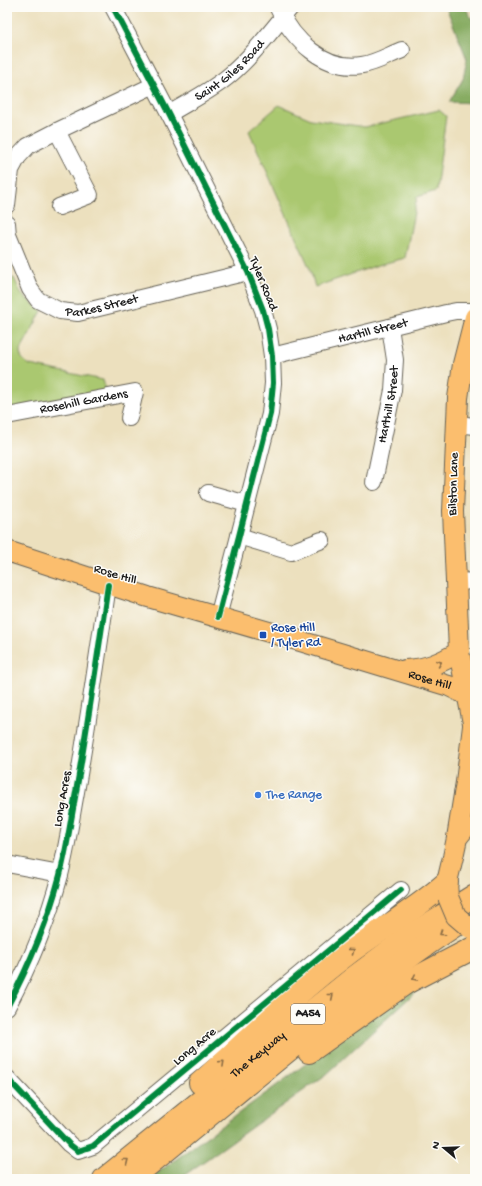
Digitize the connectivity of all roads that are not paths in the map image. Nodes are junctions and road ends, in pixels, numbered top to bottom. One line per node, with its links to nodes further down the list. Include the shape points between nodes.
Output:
1 (113, 7): 4 (street, Tyler Road)
2 (284, 10): 3 (street, Saint Giles Road, via 299,40 316,55 333,63 365,65); 5 (street, Saint Giles Road, via 256,48 230,75)
3 (402, 50)
4 (154, 85): 5 (street, Tyler Road); 6 (street)
5 (169, 114): 10 (street, Tyler Road)
6 (57, 131): 7 (street, via 28,146 18,157 11,170); 8 (street, via 90,195)
7 (7, 205)
8 (59, 207)
9 (7, 223): 10 (street, Parkes Street, via 8,235 30,289 38,300 60,311 78,313)
10 (248, 272): 14 (street, Tyler Road, via 263,310)
11 (475, 311): 13 (street, Hartill Street, via 456,311)
12 (475, 317): 17 (main road, Bilston Lane, via 463,364 458,398)
13 (390, 327): 14 (street, Hartill Street); 18 (street, Harthill Street, via 395,360 392,390)
14 (272, 356): 20 (street, Tyler Road, via 270,414)
15 (7, 416): 16 (street, Rosehill Gardens, via 135,392)
16 (129, 418)
17 (466, 425): 24 (main road, Bilston Lane, via 453,512)
18 (374, 482)
19 (208, 493): 20 (street)
20 (247, 504): 21 (street, Tyler Road)
21 (240, 536): 22 (street, via 291,552); 26 (street, Tyler Road)
22 (322, 540)
23 (7, 551): 25 (main road, Rose Hill)
24 (465, 582): 27 (main road, Bilston Lane)
25 (108, 585): 26 (main road, Rose Hill); 34 (street, Long Acres, via 87,727)
26 (218, 617): 28 (main road, Rose Hill)
27 (459, 652): 28 (main road, Rose Hill, one-way to 27, via 425,668); 29 (main road, Bilston Lane)
28 (390, 669): 29 (main road, Rose Hill, via 449,686)
29 (467, 695): 30 (main road, Bilston Lane)
30 (474, 729): 32 (main road, Bilston Lane)
31 (475, 817): 32 (main road)
32 (457, 838): 35 (main road, Bilston Lane)
33 (7, 864): 34 (street)
34 (60, 874): 39 (street, Long Acres, via 37,943)
35 (447, 889): 38 (main road, bridge, via 456,916); 41 (highway, one-way to 35, via 200,1084 274,1015 348,954 432,896)
36 (401, 890): 40 (street, Long Acre, via 93,1146 78,1151 69,1144)
37 (475, 895): 41 (highway, The Keyway / A454, one-way to 37, via 353,978 408,937)
38 (474, 930): 42 (highway, one-way to 42, via 406,983 246,1098); 42 (highway, The Keyway / A454, one-way to 42, via 414,952)
39 (7, 1007)
40 (7, 1078)
41 (148, 1143): 43 (highway, The Keyway / A454, one-way to 41)
42 (172, 1147): 44 (highway, The Keyway / A454)
43 (104, 1179)
44 (131, 1179)

